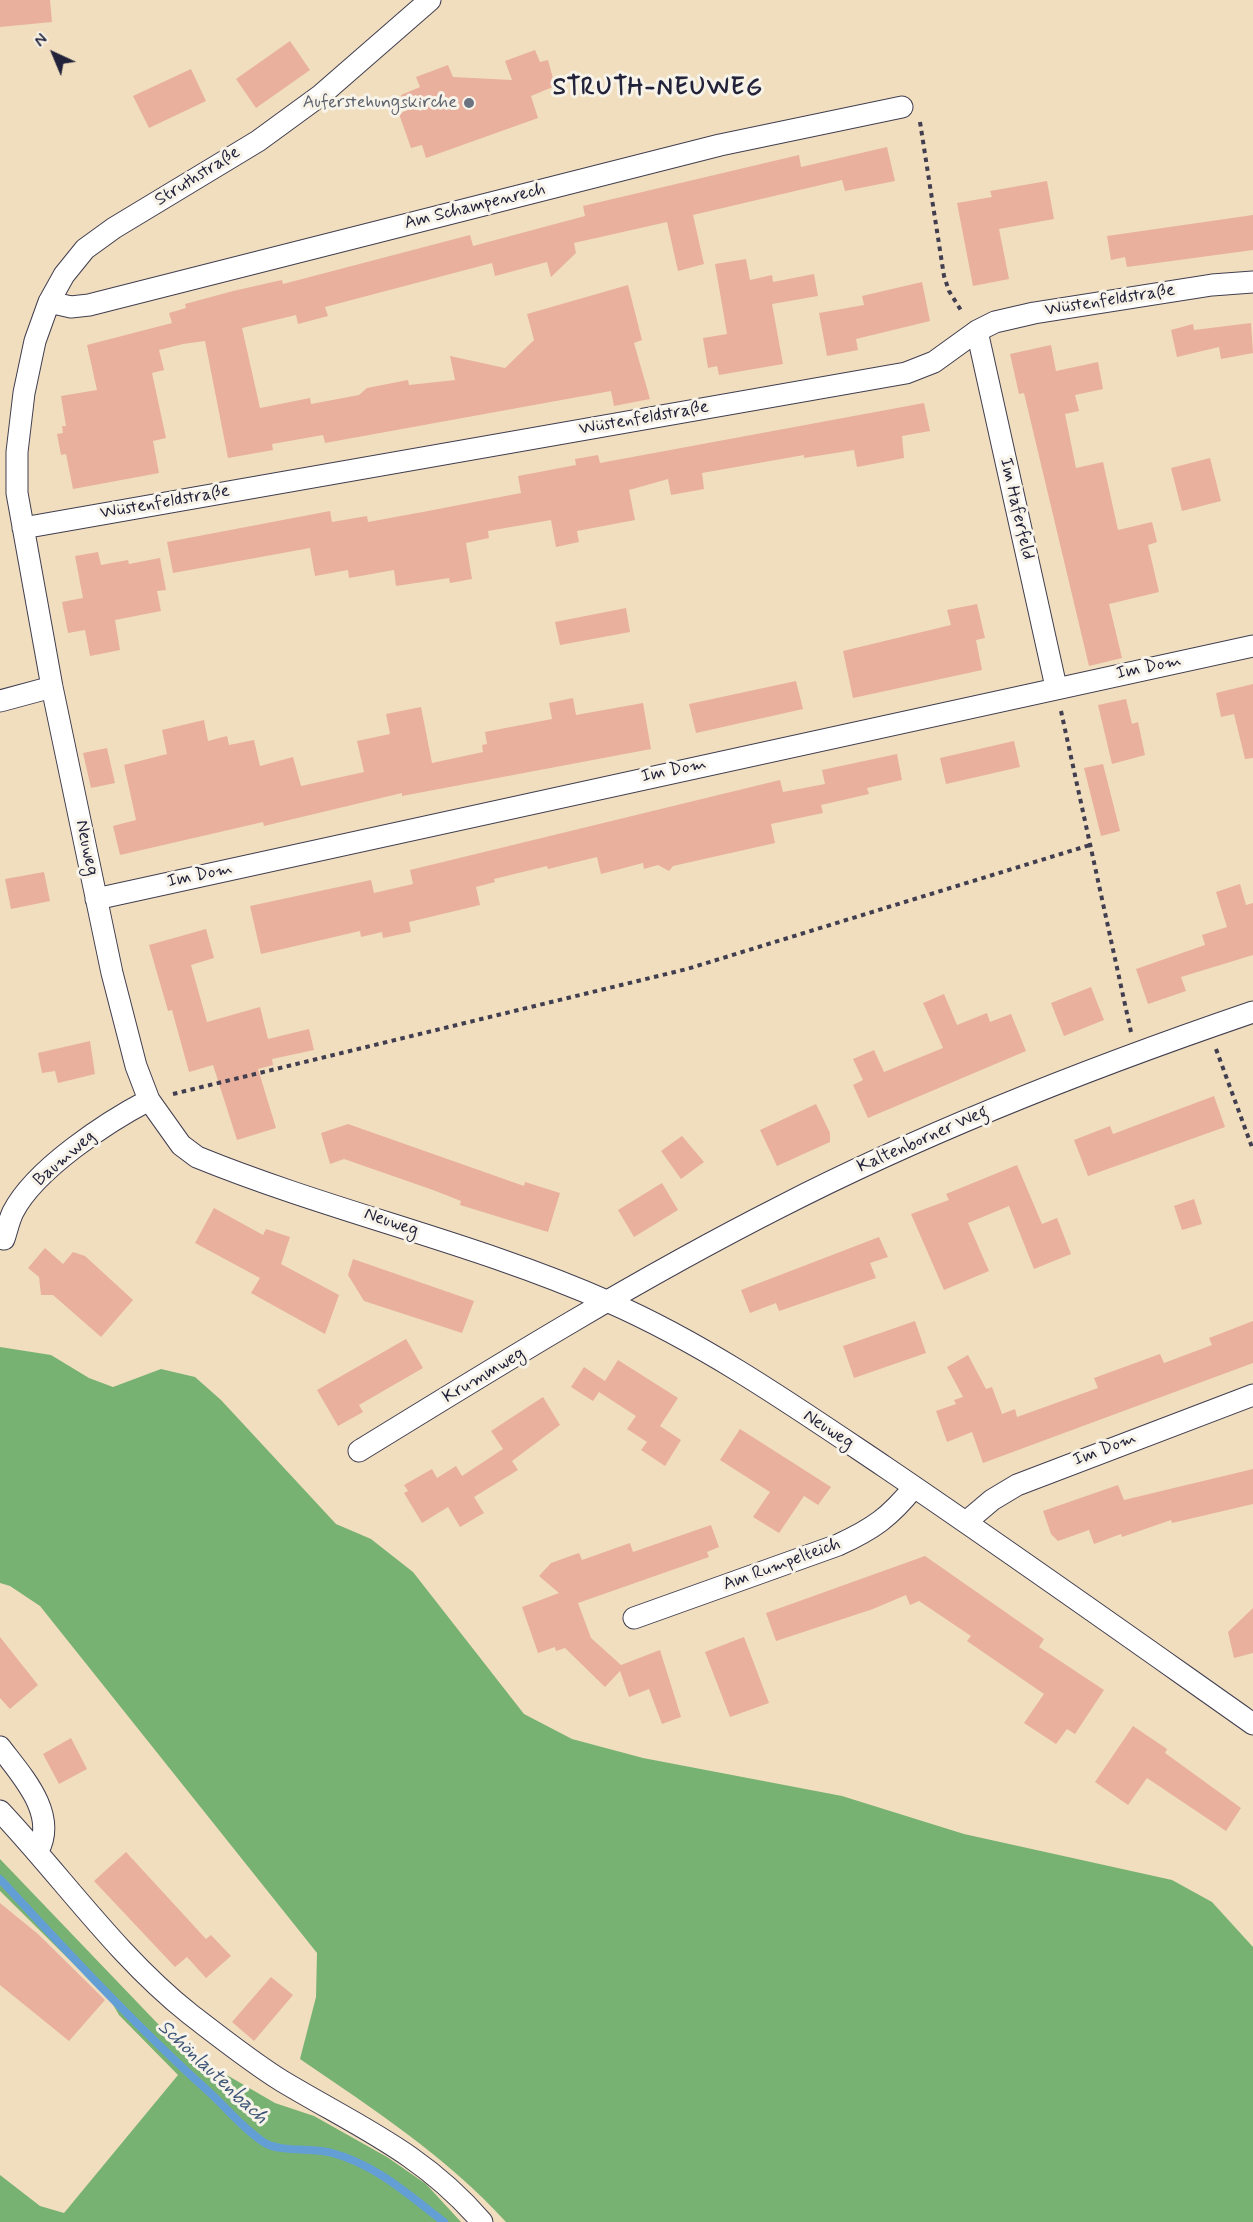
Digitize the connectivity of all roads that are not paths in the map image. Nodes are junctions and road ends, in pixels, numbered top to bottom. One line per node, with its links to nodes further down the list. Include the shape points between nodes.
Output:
1 (430, 0): 4 (street, Struthstraße, via 312,102 258,141 85,249 64,275)
2 (902, 106): 4 (street, Am Schampenrech, via 720,145 89,305 71,307)
3 (1253, 282): 5 (street, Wüstenfeldstraße, via 1034,313)
4 (50, 302): 6 (street, Struthstraße, via 35,341)
5 (976, 331): 8 (street, Wüstenfeldstraße, via 934,362 906,373); 11 (street, Im Haferfeld)
6 (24, 393): 7 (street, Neuweg)
7 (9, 492): 8 (street, Neuweg)
8 (23, 528): 10 (street, Neuweg)
9 (1253, 646): 11 (street, Im Dom)
10 (52, 687): 12 (street); 13 (street, Neuweg)
11 (1056, 687): 13 (street, Im Dom)
12 (0, 701)
13 (96, 899): 15 (street, Neuweg, via 136,1066)
14 (1253, 1012): 17 (street, Kaltenborner Weg, via 1135,1053 858,1168 778,1207)
15 (149, 1100): 16 (street, Baumweg, via 87,1137 31,1188 13,1212); 17 (street, Neuweg, via 181,1144 197,1157 498,1259)
16 (4, 1239)
17 (609, 1302): 19 (street, Krummweg); 20 (street, Neuweg, via 741,1374)
18 (1253, 1395): 21 (street, Im Dom, via 1017,1485)
19 (359, 1451)
20 (914, 1487): 21 (street, Neuweg); 22 (street, Am Rumpelteich, via 886,1519 838,1545)
21 (966, 1522): 23 (street, Neuweg)
22 (634, 1618)
23 (1253, 1724)
24 (0, 1747): 26 (street, via 41,1810 45,1832)
25 (0, 1811): 26 (street)
26 (38, 1851): 27 (street, via 120,1946 188,2012 283,2081 417,2161)
27 (482, 2222)

